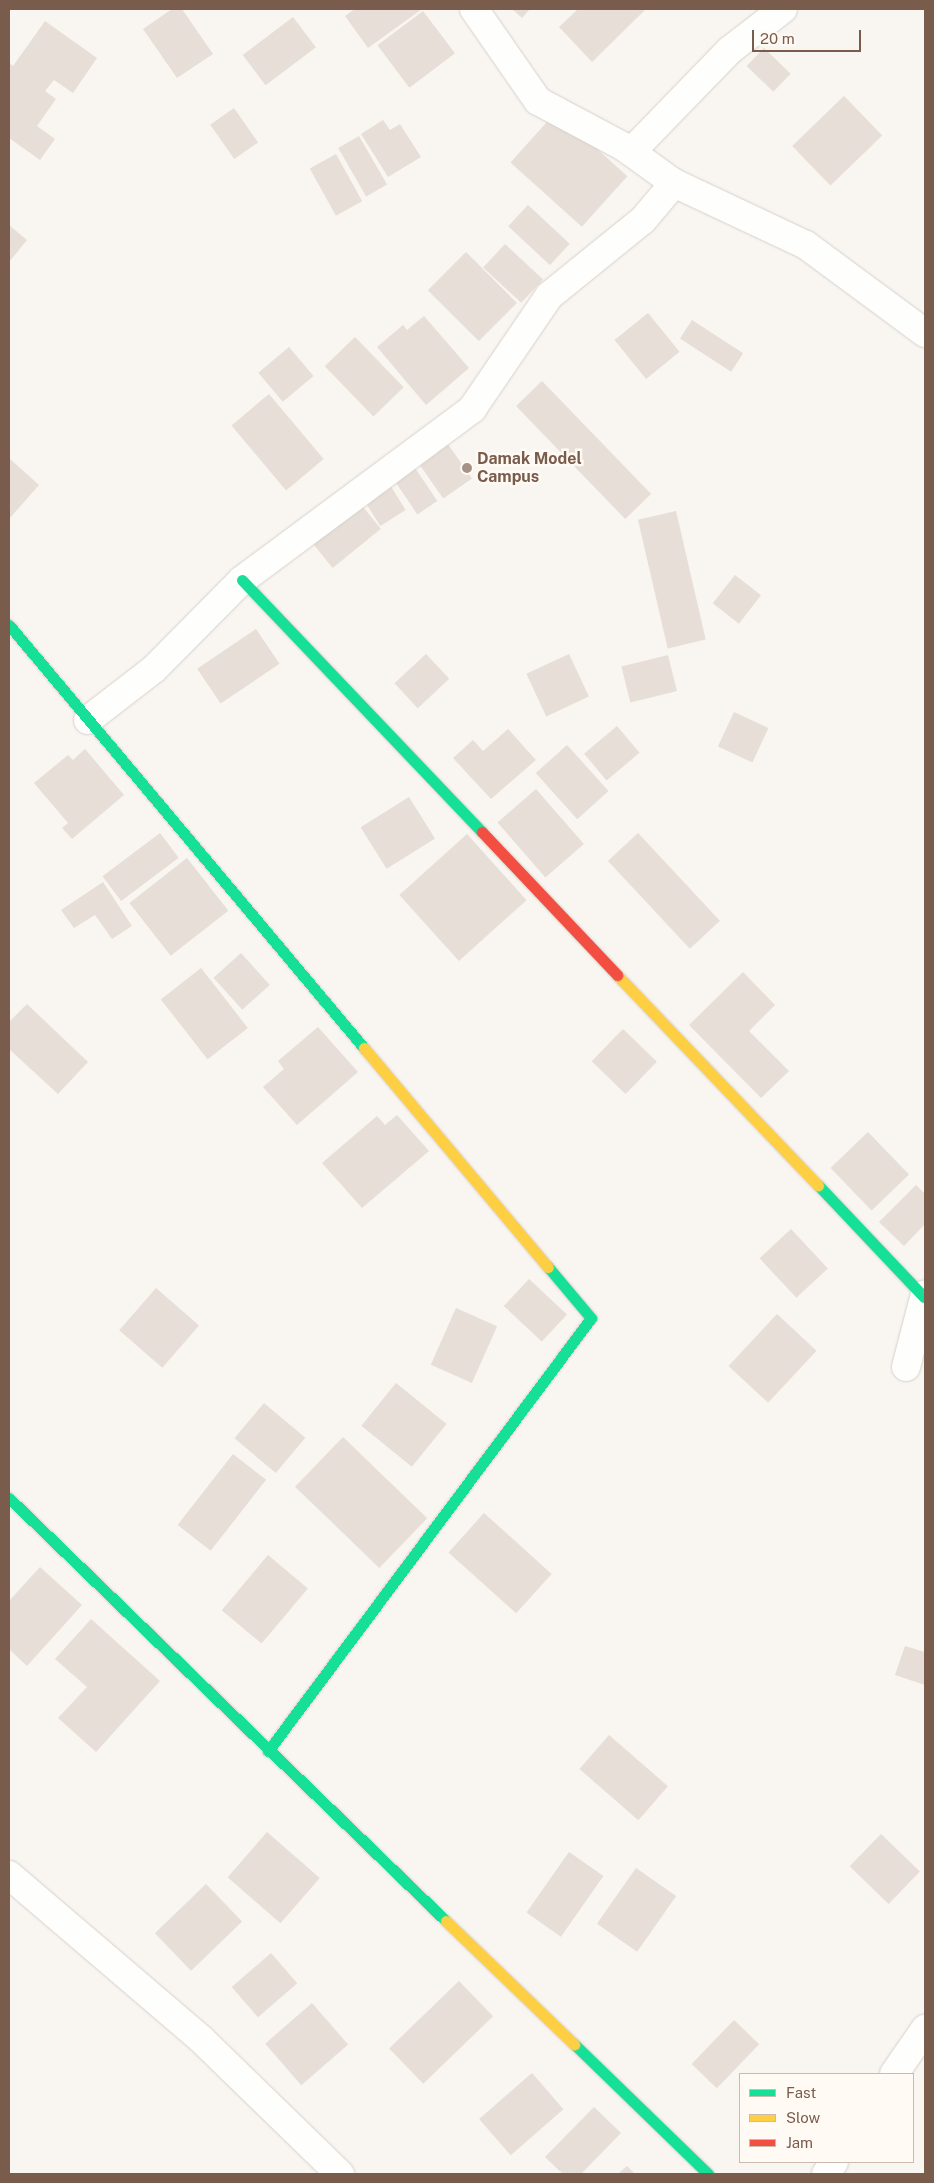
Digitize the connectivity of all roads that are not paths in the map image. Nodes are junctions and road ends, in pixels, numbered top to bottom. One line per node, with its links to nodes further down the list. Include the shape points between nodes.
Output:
1 (474, 9): 3 (street, via 538,101)
2 (783, 9): 3 (street, via 730,50)
3 (631, 152): 4 (street)
4 (674, 183): 5 (street, via 806,245); 6 (street, via 643,220 549,296 472,409)
5 (925, 332)
6 (242, 580): 8 (street, via 154,669); 9 (street)
7 (9, 626): 8 (street)
8 (88, 720): 12 (street, via 591,1318)
9 (924, 1296): 10 (street)
10 (906, 1367)
11 (9, 1498): 12 (street)
12 (268, 1751): 18 (street)
13 (9, 1875): 17 (street, via 201,2039)
14 (925, 2029): 15 (street)
15 (895, 2073)
16 (833, 2163): 19 (street)
17 (340, 2174)
18 (708, 2174)
19 (826, 2174)

